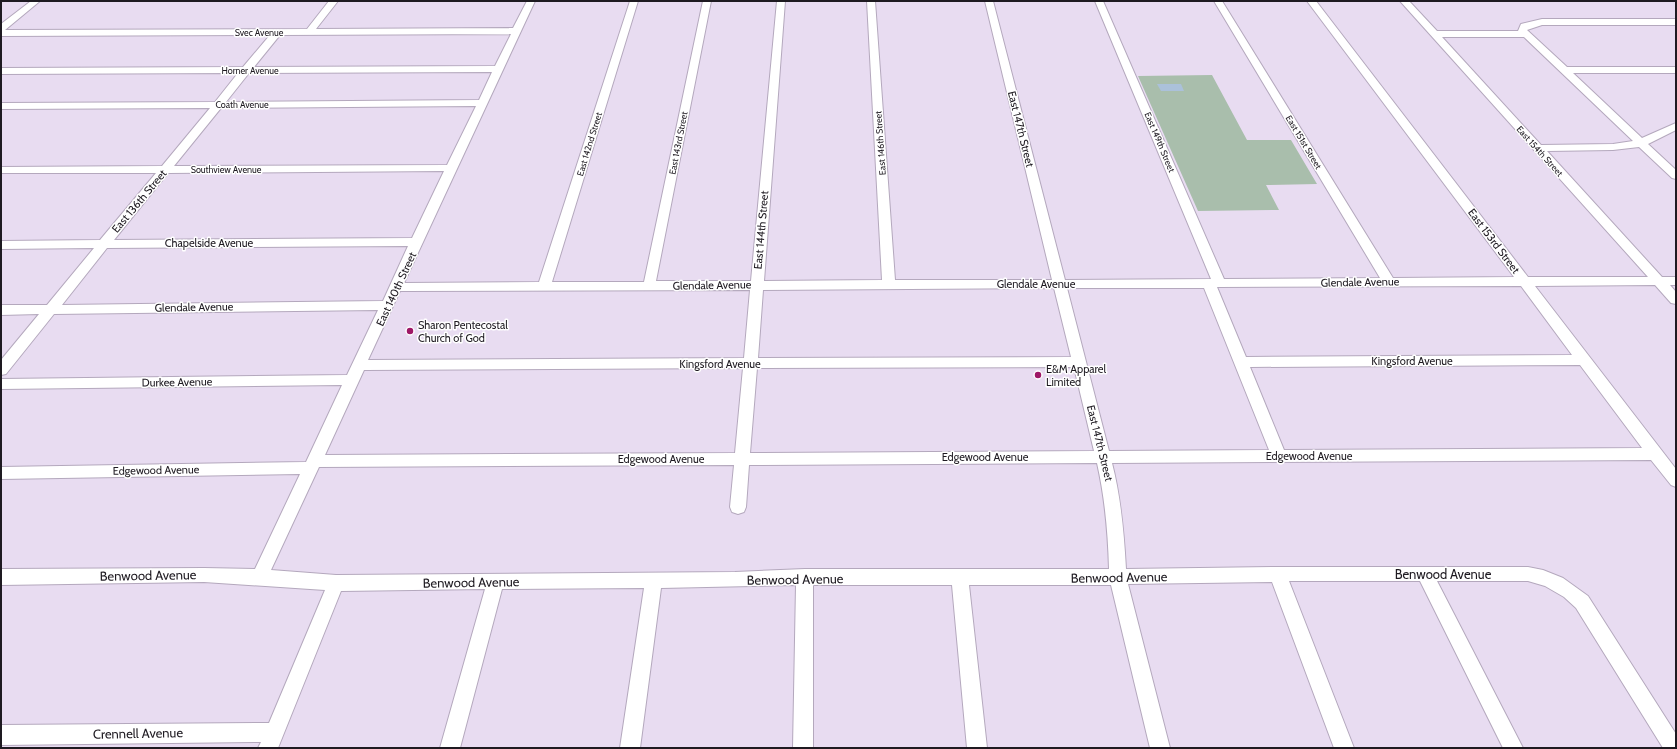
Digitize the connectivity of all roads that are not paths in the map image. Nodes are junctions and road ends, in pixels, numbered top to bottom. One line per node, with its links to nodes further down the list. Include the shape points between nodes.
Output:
1 (36, 1): 14 (street)
2 (334, 1): 19 (street)
3 (531, 1): 17 (street, East 140th Street)
4 (634, 1): 49 (street, East 142nd Street)
5 (706, 1): 50 (street, East 143rd Street)
6 (781, 1): 46 (street, East 144th Street)
7 (871, 1): 47 (street, East 146th Street)
8 (989, 1): 45 (street, East 147th Street)
9 (1099, 1): 48 (street, East 149th Street)
10 (1218, 1): 44 (street, East 151st Street)
11 (1311, 1): 41 (street, East 153rd Street)
12 (1404, 1): 21 (street, East 154th Street)
13 (6, 14): 14 (street)
14 (20, 14): 16 (street)
15 (1676, 22): 22 (street, via 1542,22 1524,26 1522,30)
16 (1, 29)
17 (518, 31): 19 (street, Svec Avenue); 23 (street, East 140th Street)
18 (277, 32): 19 (street, Svec Avenue); 20 (street, Svec Avenue); 24 (street, East 136th Street)
19 (309, 32)
20 (1, 33)
21 (1434, 34): 22 (street); 33 (street, East 154th Street)
22 (1526, 34): 25 (street)
23 (499, 69): 24 (street, Horner Avenue); 28 (street, East 140th Street)
24 (245, 70): 27 (street, Horner Avenue); 29 (street, East 136th Street)
25 (1565, 70): 26 (street); 32 (street)
26 (1676, 70)
27 (1, 71)
28 (483, 102): 29 (street, Coath Avenue); 34 (street, East 140th Street)
29 (217, 105): 30 (street, Coath Avenue); 35 (street, East 136th Street)
30 (1, 106)
31 (1676, 126): 32 (street)
32 (1641, 143): 33 (street, via 1613,147); 37 (street)
33 (1537, 148): 42 (street, East 154th Street)
34 (451, 168): 35 (street, Southview Avenue); 38 (street, East 140th Street)
35 (165, 169): 36 (street, Southview Avenue); 39 (street, East 136th Street)
36 (1, 170)
37 (1676, 176)
38 (418, 242): 39 (street, Chapelside Avenue); 51 (street, East 140th Street)
39 (103, 244): 40 (street, Chapelside Avenue); 54 (street, East 136th Street)
40 (1, 245)
41 (1524, 281): 42 (street, Glendale Avenue); 44 (street, Glendale Avenue); 56 (street, East 153rd Street)
42 (1658, 281): 43 (street, Glendale Avenue); 52 (street, East 154th Street)
43 (1676, 281)
44 (1389, 282): 48 (street, Glendale Avenue)
45 (1060, 283): 47 (street, Glendale Avenue); 48 (street, Glendale Avenue); 57 (street, East 147th Street)
46 (756, 284): 47 (street, Glendale Avenue); 50 (street, Glendale Avenue); 59 (street, East 144th Street)
47 (889, 284)
48 (1215, 284): 58 (street, East 149th Street)
49 (544, 286): 50 (street, Glendale Avenue); 51 (street, Glendale Avenue)
50 (649, 286)
51 (397, 287): 53 (street, East 140th Street)
52 (1676, 300)
53 (388, 305): 54 (street, Glendale Avenue); 60 (street, East 140th Street)
54 (50, 309): 55 (street, Glendale Avenue); 61 (street, East 136th Street)
55 (1, 310)
56 (1584, 360): 58 (street, Kingsford Avenue); 64 (street, East 153rd Street)
57 (1080, 362): 59 (street, Kingsford Avenue); 65 (street, East 147th Street)
58 (1241, 362): 66 (street, East 149th Street)
59 (750, 364): 60 (street, Kingsford Avenue); 67 (street, East 144th Street)
60 (360, 365): 62 (street, East 140th Street)
61 (1, 370)
62 (353, 380): 63 (street, Durkee Avenue); 68 (street, East 140th Street)
63 (1, 384)
64 (1655, 454): 66 (street, Edgewood Avenue); 70 (street, East 153rd Street)
65 (1102, 456): 66 (street, Edgewood Avenue); 67 (street, Edgewood Avenue); 78 (street, East 147th Street, via 1112,496)
66 (1279, 456)
67 (742, 459): 68 (street, Edgewood Avenue); 71 (street, East 144th Street)
68 (313, 465): 69 (street, Edgewood Avenue); 75 (street, East 140th Street)
69 (1, 473)
70 (1676, 481)
71 (738, 508)
72 (1278, 574): 73 (street, Benwood Avenue); 78 (street, Benwood Avenue); 89 (street)
73 (1425, 574): 90 (street); 91 (street, Benwood Avenue, via 1528,574 1542,576 1572,592 1582,602)
74 (1, 577): 75 (street, Benwood Avenue)
75 (260, 577): 81 (street, Benwood Avenue)
76 (805, 577): 77 (street, Benwood Avenue); 79 (street, Benwood Avenue); 86 (street)
77 (960, 577): 78 (street, Benwood Avenue); 87 (street)
78 (1118, 577): 88 (street, East 147th Street)
79 (654, 580): 80 (street, Benwood Avenue); 85 (street)
80 (496, 581): 81 (street, Benwood Avenue); 84 (street)
81 (336, 583): 83 (street)
82 (1, 735): 83 (street, Crennell Avenue)
83 (271, 740)
84 (450, 748)
85 (630, 748)
86 (803, 748)
87 (977, 748)
88 (1160, 748)
89 (1344, 748)
90 (1513, 748)
91 (1674, 748)

